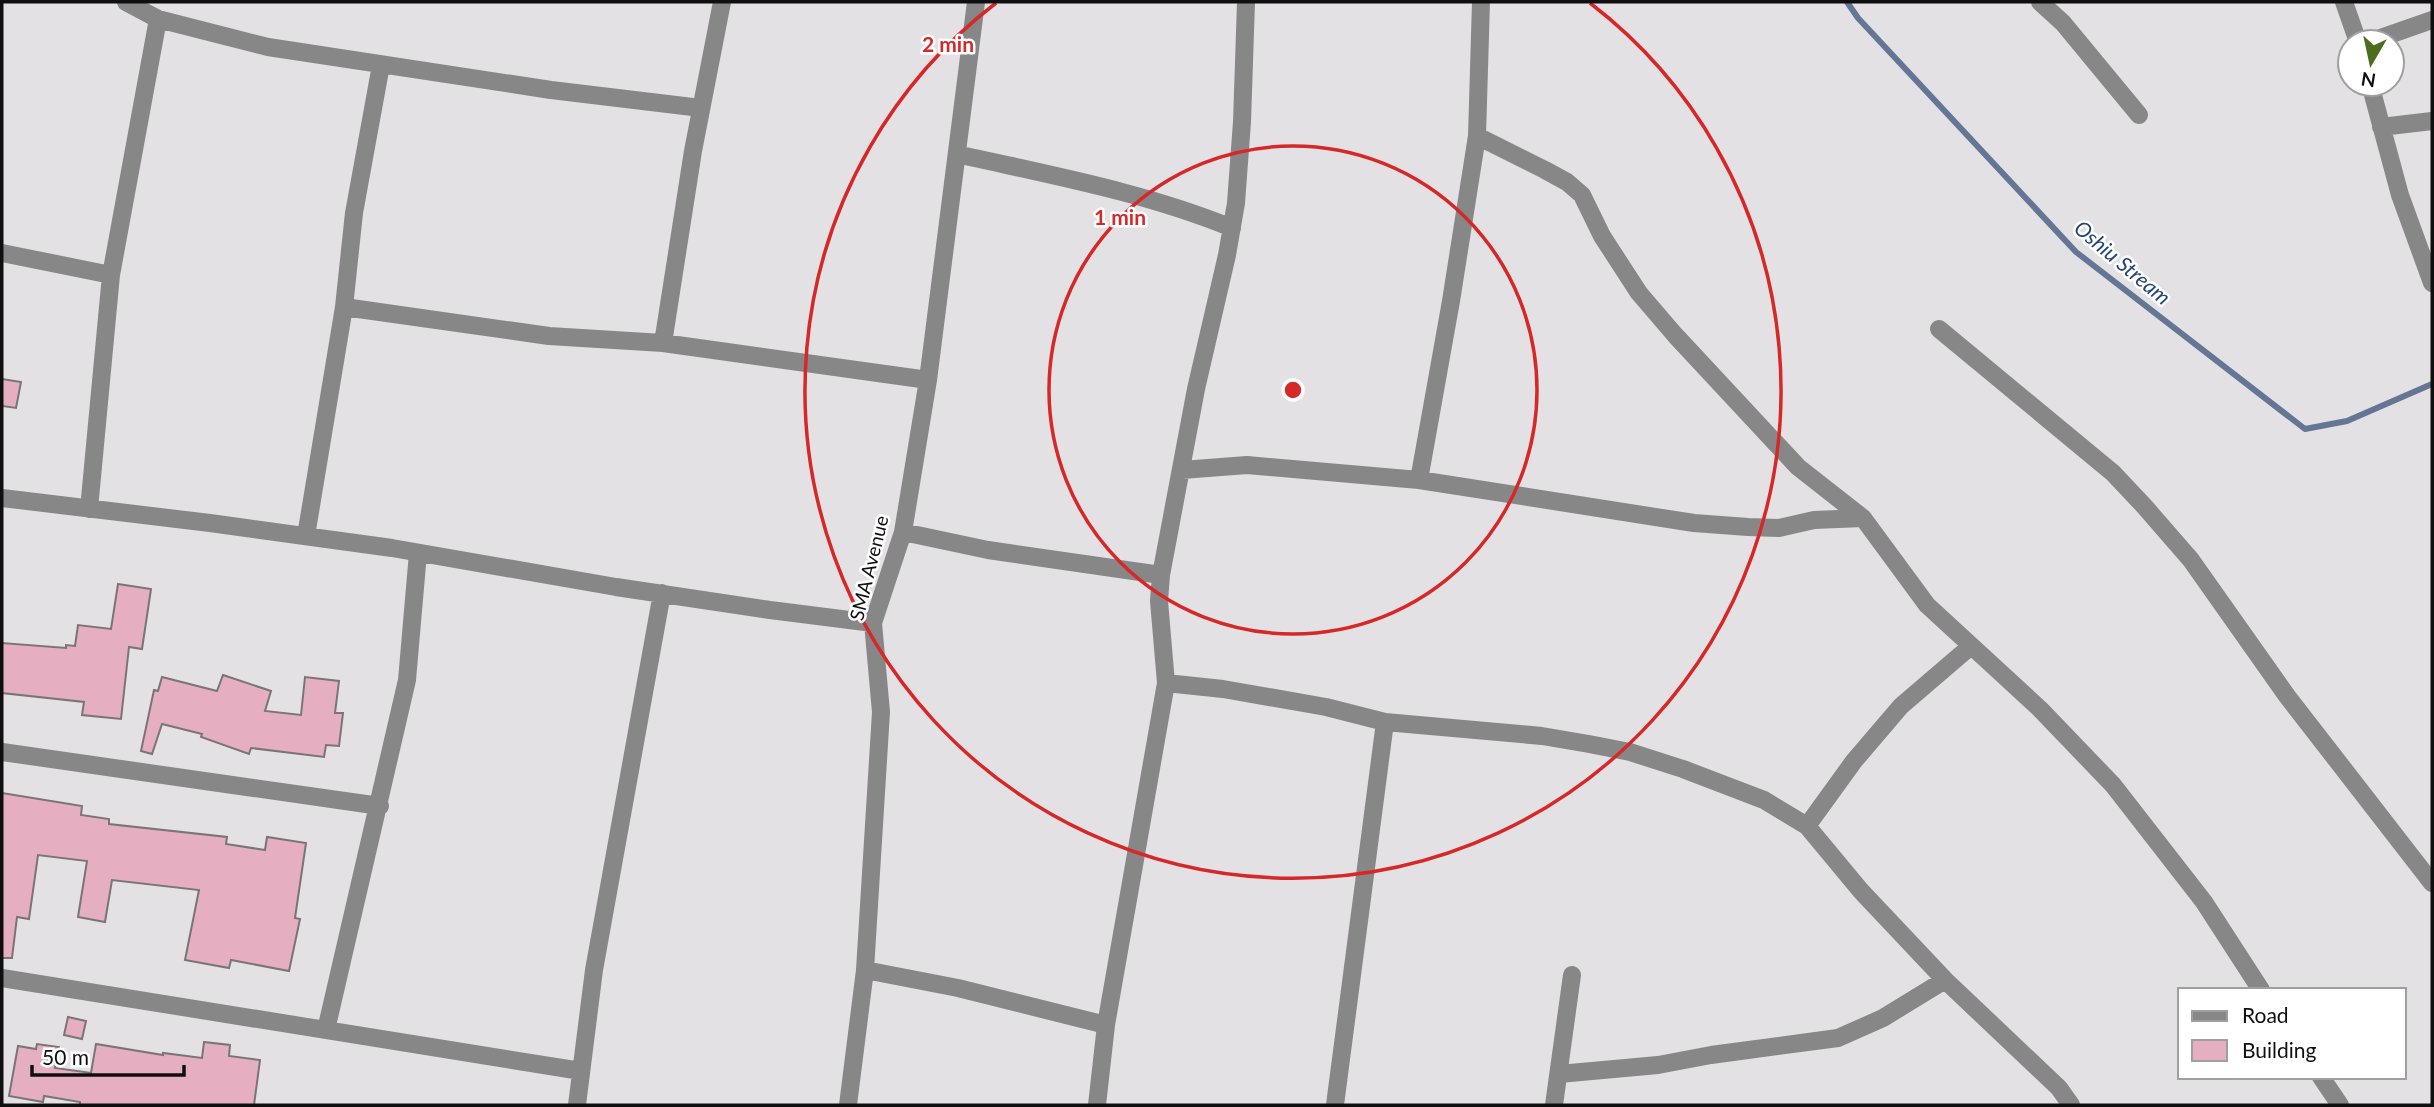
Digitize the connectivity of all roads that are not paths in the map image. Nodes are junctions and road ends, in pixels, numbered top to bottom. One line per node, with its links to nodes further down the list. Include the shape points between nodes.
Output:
1 (126, 2): 8 (street)
2 (722, 2): 14 (street)
3 (976, 2): 19 (street, SMA Avenue)
4 (1246, 2): 20 (street)
5 (1481, 2): 18 (street)
6 (2040, 2): 15 (street)
7 (2344, 2): 10 (street)
8 (158, 19): 12 (street, via 268,47); 22 (street)
9 (2432, 20): 11 (street)
10 (2353, 28)
11 (2406, 29)
12 (381, 65): 14 (street); 24 (street, via 354,213)
13 (2374, 98): 17 (street)
14 (701, 108): 26 (street)
15 (2139, 115)
16 (2432, 121): 17 (street)
17 (2381, 127): 23 (street)
18 (1477, 136): 29 (street); 32 (street, via 1567,182 1583,195 1602,236 1639,293 1675,335 1798,467)
19 (957, 154): 20 (street, via 1143,197); 27 (street, SMA Avenue)
20 (1232, 229): 28 (street)
21 (2, 254): 22 (street)
22 (111, 275): 31 (street)
23 (2432, 283)
24 (344, 307): 26 (street, via 548,335); 34 (street)
25 (1939, 328): 45 (street, via 2113,473 2145,507 2191,560 2287,696)
26 (663, 343): 27 (street)
27 (928, 380): 33 (street, SMA Avenue)
28 (1182, 470): 29 (street, via 1247,465); 36 (street)
29 (1419, 480): 32 (street, via 1694,523 1779,528 1814,520)
30 (2, 498): 31 (street)
31 (89, 509): 34 (street)
32 (1863, 518): 39 (street, via 1927,605)
33 (903, 532): 36 (street, via 988,550); 38 (street, SMA Avenue)
34 (306, 536): 35 (street)
35 (418, 553): 37 (street); 43 (street, via 407,680)
36 (1161, 575): 40 (street)
37 (662, 593): 38 (street); 53 (street, via 594,970)
38 (873, 623): 46 (street, SMA Avenue, via 881,712)
39 (1971, 646): 44 (street, via 1901,706); 50 (street, via 2113,785 2203,902)
40 (1166, 683): 41 (street, via 1326,707); 51 (street)
41 (1385, 722): 44 (street, via 1542,736 1630,752 1764,800); 59 (street)
42 (2, 752): 43 (street)
43 (380, 806): 52 (street)
44 (1807, 826): 49 (street)
45 (2432, 883)
46 (865, 970): 51 (street); 57 (street, SMA Avenue)
47 (1572, 975): 54 (street)
48 (2, 978): 52 (street)
49 (1945, 979): 54 (street, via 1882,1018 1838,1038 1658,1065); 61 (street, via 2059,1088)
50 (2260, 988)
51 (1106, 1025): 58 (street)
52 (326, 1030): 53 (street)
53 (581, 1071): 56 (street)
54 (1559, 1074): 60 (street)
55 (2322, 1079): 62 (street)
56 (577, 1105)
57 (848, 1105)
58 (1097, 1105)
59 (1335, 1105)
60 (1554, 1105)
61 (2071, 1105)
62 (2340, 1105)

